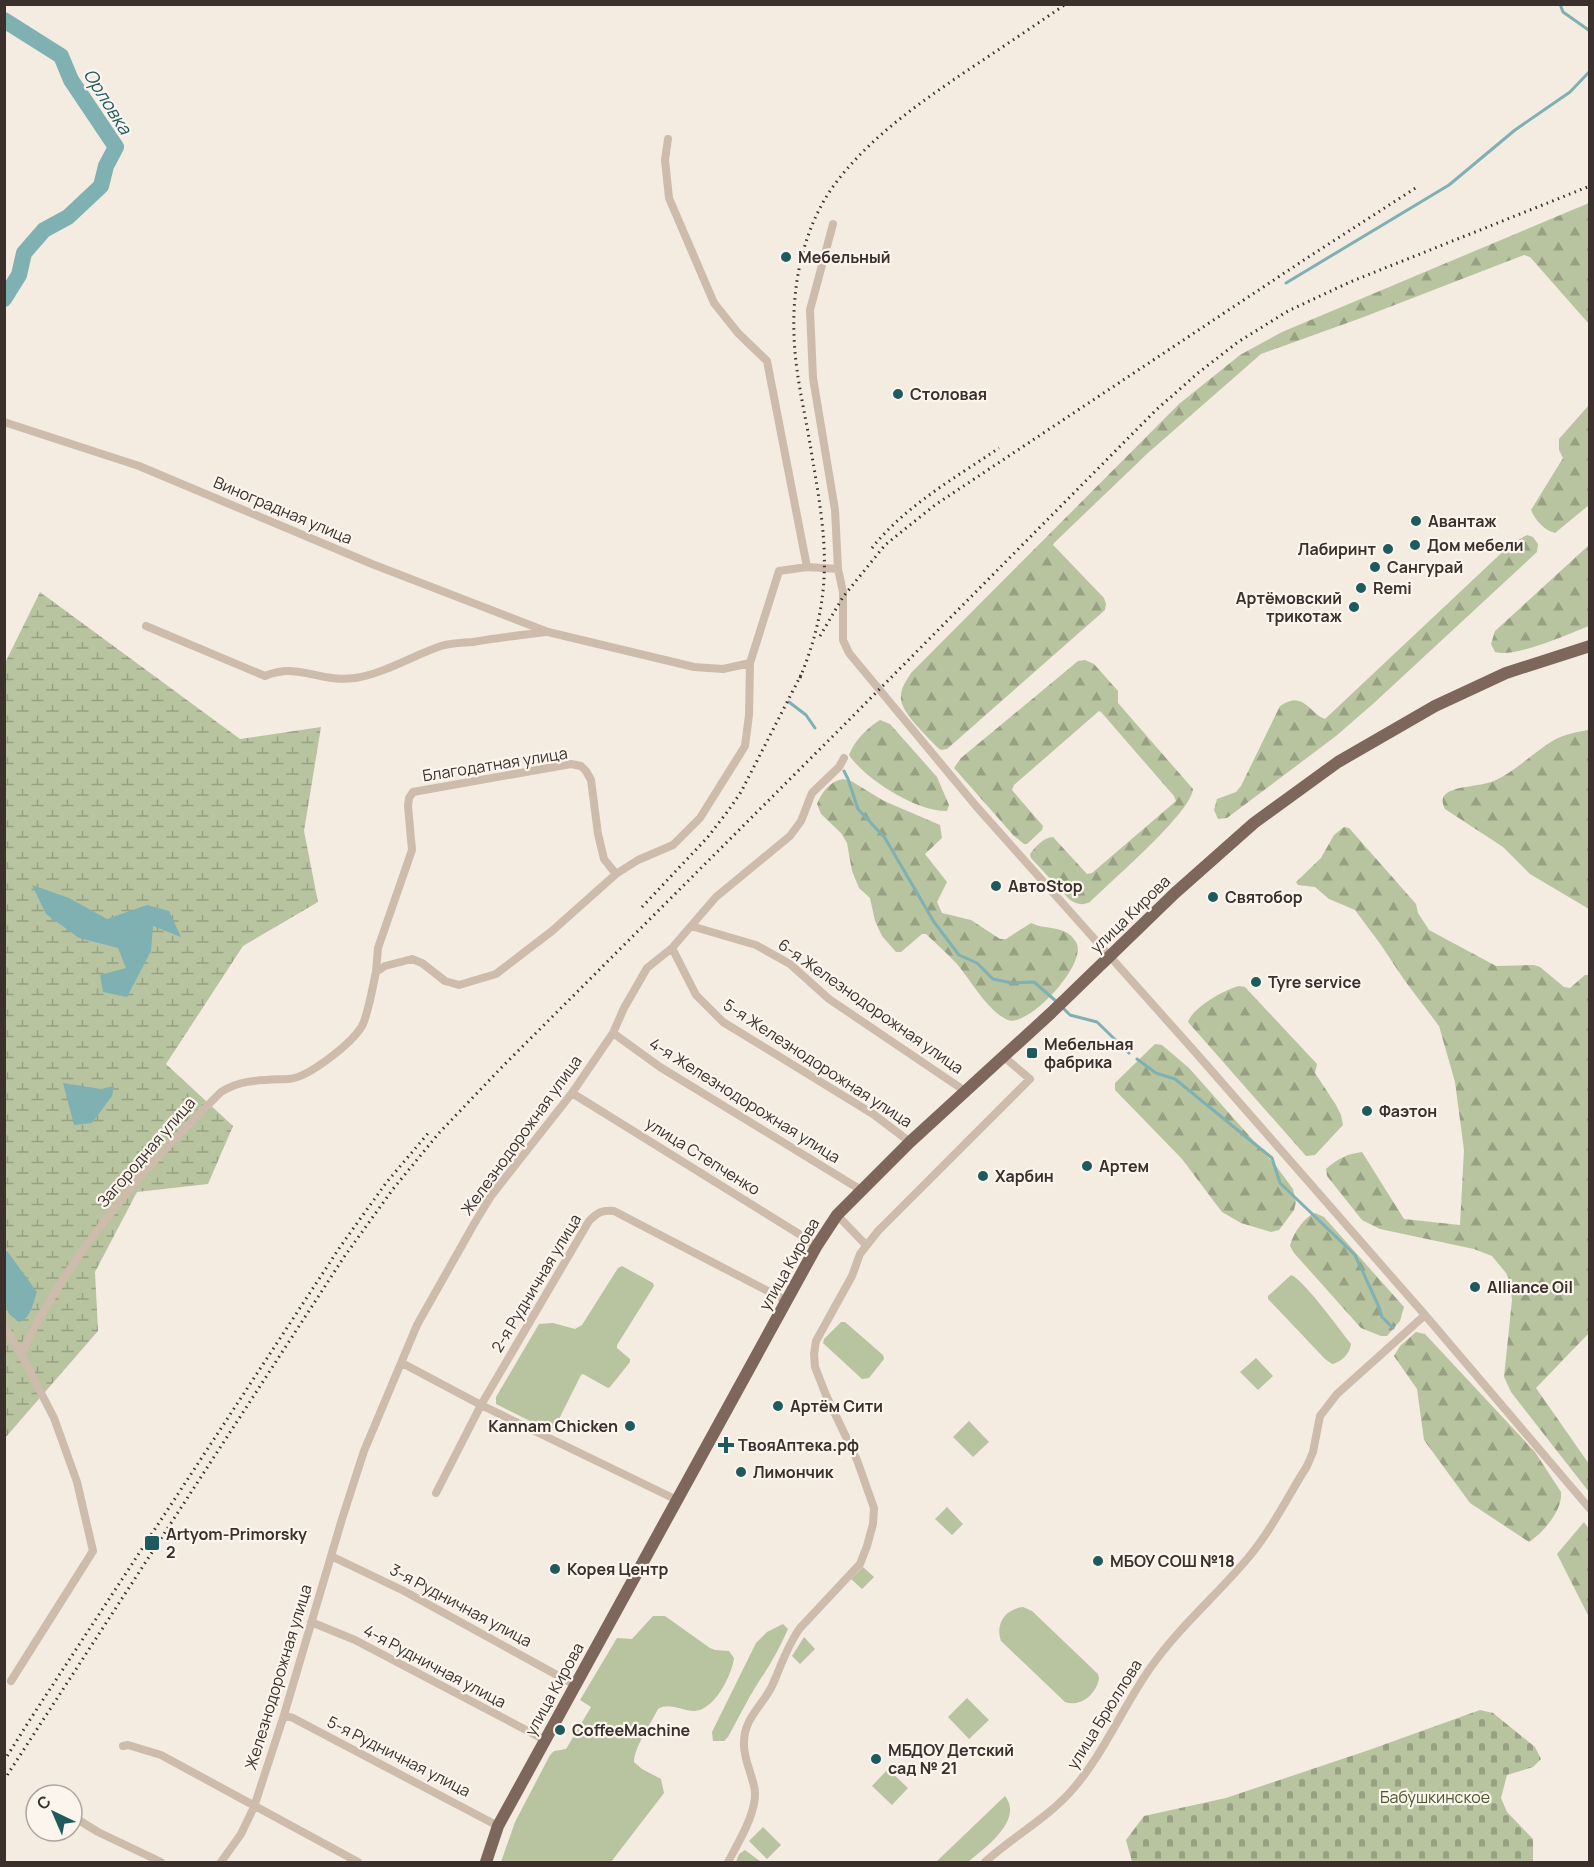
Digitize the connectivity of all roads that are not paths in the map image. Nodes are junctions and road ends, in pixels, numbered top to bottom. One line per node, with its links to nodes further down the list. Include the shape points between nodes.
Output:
1 (668, 139): 4 (street, via 665,160 669,198 714,303 767,361)
2 (833, 224): 5 (street, via 810,310 813,378 835,510)
3 (4, 422): 7 (street, Виноградная улица, via 140,466 372,564)
4 (807, 567): 5 (street); 9 (street, via 779,571)
5 (838, 570): 14 (street, via 843,591 843,640 849,653 955,782)
6 (146, 626): 7 (street, Виноградная улица, via 265,676 302,670 316,677 355,678 442,646)
7 (548, 632): 9 (street, Виноградная улица, via 694,667 723,669)
8 (1590, 646): 14 (main road, улица Кирова, via 1473,688 1338,762 1254,823)
9 (750, 663): 11 (street, via 745,746 700,818 673,845)
10 (844, 758): 12 (street, Железнодорожная улица, via 812,794 790,836 716,897)
11 (616, 874): 15 (street, via 496,974 459,985 445,981 412,959); 15 (street, Благодатная улица, via 604,859 591,780 581,766 571,764 413,792 408,806 412,850 378,948)
12 (690, 926): 13 (street, Железнодорожная улица); 18 (street, 6-я Железнодорожная улица, via 756,945 790,964 829,999)
13 (672, 948): 16 (street, Железнодорожная улица, via 647,968); 20 (street, 5-я Железнодорожная улица, via 696,995 723,1022 873,1114)
14 (1109, 957): 17 (main road, улица Кирова); 26 (street)
15 (376, 972): 28 (street, Загородная улица, via 362,1026 315,1070 296,1078 249,1081 228,1088 177,1134 79,1257 36,1323)
16 (613, 1033): 19 (street, Железнодорожная улица); 21 (street, 4-я Железнодорожная улица, via 660,1067)
17 (1004, 1057): 18 (main road, улица Кирова); 23 (street, via 1030,1079)
18 (966, 1091): 20 (main road, улица Кирова)
19 (572, 1093): 24 (street, улица Степченко); 29 (street, Железнодорожная улица, via 491,1196 417,1325)
20 (910, 1142): 21 (main road, улица Кирова)
21 (861, 1190): 22 (main road, улица Кирова)
22 (837, 1215): 23 (street); 24 (main road, улица Кирова)
23 (866, 1245): 48 (street, via 816,1341 814,1354 815,1367 874,1508 873,1524 860,1563 800,1628 771,1688 748,1721 744,1742 755,1802)
24 (816, 1247): 25 (main road, улица Кирова)
25 (787, 1301): 30 (street, 2-я Рудничная улица, via 614,1211 604,1210 589,1221); 32 (main road, улица Кирова)
26 (1425, 1315): 33 (street); 49 (street, улица Брюллова, via 1324,1409 1307,1466 1256,1548 1152,1665 1073,1789)
27 (4, 1326): 28 (street)
28 (21, 1354): 36 (street, via 54,1419 77,1482 93,1551)
29 (402, 1363): 30 (street); 34 (street, Железнодорожная улица, via 364,1451)
30 (480, 1405): 31 (street, 2-я Рудничная улица); 32 (street)
31 (436, 1493)
32 (677, 1500): 37 (main road, улица Кирова)
33 (1590, 1509)
34 (331, 1556): 35 (street, Железнодорожная улица); 37 (street, 3-я Рудничная улица, via 404,1591)
35 (310, 1622): 38 (street, Железнодорожная улица); 39 (street, 4-я Рудничная улица, via 355,1640)
36 (11, 1681)
37 (575, 1685): 39 (main road, улица Кирова)
38 (284, 1715): 41 (street, Железнодорожная улица); 43 (street, 5-я Рудничная улица)
39 (545, 1740): 43 (main road, улица Кирова)
40 (123, 1746): 41 (street, via 161,1755)
41 (254, 1807): 45 (street, Железнодорожная улица); 46 (street)
42 (84, 1823): 44 (street)
43 (498, 1826): 47 (main road, улица Кирова)
44 (161, 1863)
45 (221, 1863)
46 (358, 1863)
47 (486, 1863)
48 (728, 1863)
49 (985, 1863)

